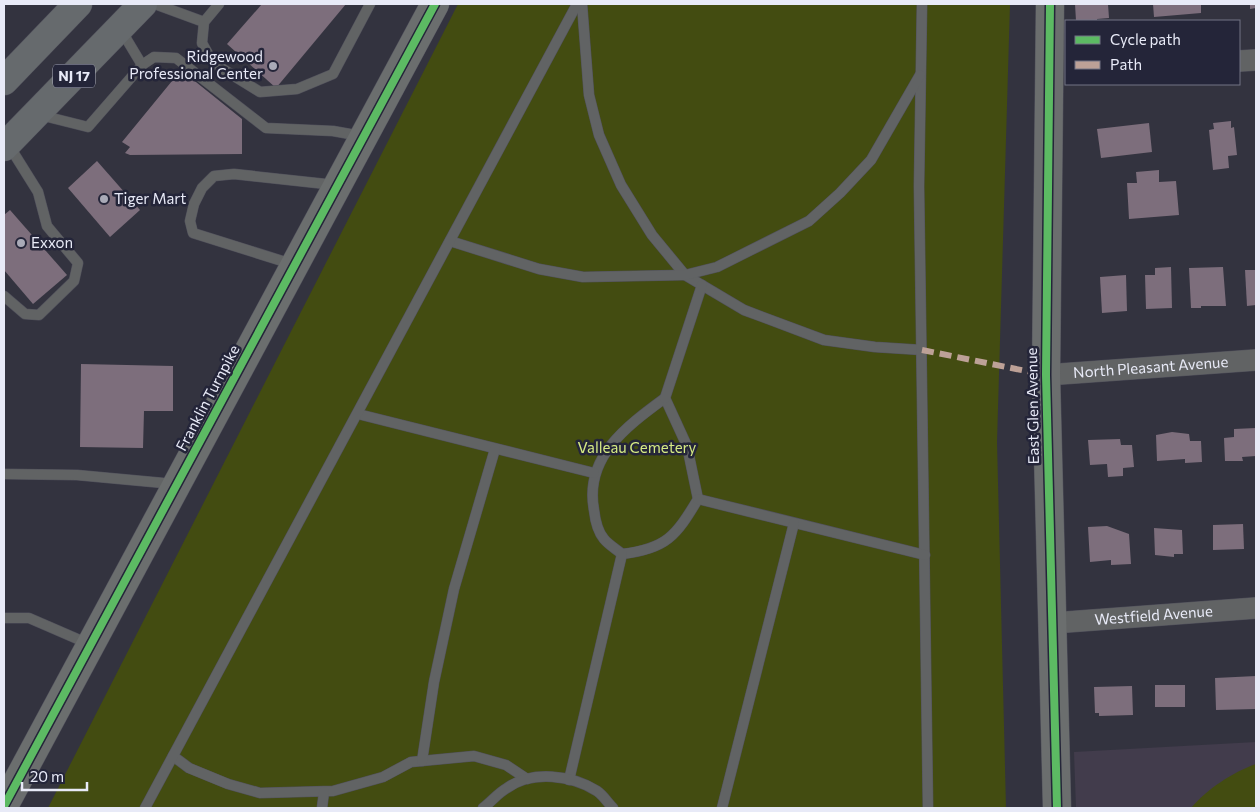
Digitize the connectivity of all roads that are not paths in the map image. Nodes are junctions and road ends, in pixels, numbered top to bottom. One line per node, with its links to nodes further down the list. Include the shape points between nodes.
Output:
1 (78, 4): 18 (highway)
2 (143, 4): 12 (highway, NJ 17)
3 (155, 4): 11 (lane)
4 (219, 4): 11 (lane)
5 (370, 4): 11 (lane, via 333,74 297,89 260,92 213,63 202,43)
6 (435, 4): 20 (street, Franklin Turnpike)
7 (577, 4): 23 (lane)
8 (582, 4): 25 (lane, via 589,96 599,135 621,185 652,235)
9 (922, 4): 16 (lane)
10 (1050, 4): 17 (street, East Glen Avenue)
11 (204, 22)
12 (120, 28): 15 (lane); 19 (highway, NJ 17)
13 (1256, 60): 14 (street)
14 (1240, 61)
15 (142, 66): 19 (lane, via 88,127); 20 (lane, via 154,58 176,58 266,128)
16 (921, 72): 25 (lane, via 870,160 810,221 717,267); 28 (lane)
17 (1058, 73): 30 (street, East Glen Avenue)
18 (4, 81)
19 (37, 114): 21 (highway, NJ 17)
20 (364, 136): 22 (street, Franklin Turnpike)
21 (6, 145): 27 (lane, via 38,192 47,226 78,263 74,281 38,315 25,314)
22 (338, 186): 24 (street, Franklin Turnpike); 24 (lane, via 234,174 214,176 202,188 190,221 193,233)
23 (450, 241): 25 (lane, via 540,269 584,277); 32 (lane)
24 (295, 266): 36 (street, Franklin Turnpike)
25 (685, 275): 26 (lane)
26 (702, 285): 28 (lane, via 744,310 824,340); 31 (lane)
27 (4, 296)
28 (922, 350): 40 (lane)
29 (1256, 360): 30 (street, North Pleasant Avenue)
30 (1046, 375): 43 (street, East Glen Avenue)
31 (665, 398): 34 (lane, via 612,443); 37 (lane, via 687,446)
32 (358, 414): 33 (lane); 45 (lane)
33 (495, 449): 34 (lane); 46 (lane, via 454,590 434,682)
34 (594, 472): 39 (lane, via 592,498 595,518 603,538)
35 (4, 474): 36 (lane, via 77,475)
36 (177, 484): 44 (street, Franklin Turnpike)
37 (698, 499): 38 (lane); 39 (lane, via 670,539 644,551)
38 (794, 523): 40 (lane); 55 (lane)
39 (622, 554): 48 (lane)
40 (925, 555): 56 (lane)
41 (1256, 608): 43 (street, Westfield Avenue)
42 (4, 618): 44 (lane, via 29,618)
43 (1052, 623): 57 (street, East Glen Avenue)
44 (90, 644): 50 (street, Franklin Turnpike)
45 (173, 756): 49 (lane, via 189,768 260,793); 51 (lane)
46 (422, 761): 47 (lane, via 474,756 506,765); 49 (lane, via 411,762 383,777)
47 (527, 779): 48 (lane, via 551,776); 53 (lane, via 508,787)
48 (568, 780): 54 (lane, via 580,782 598,792)
49 (324, 792): 52 (lane)
50 (4, 806)
51 (145, 808)
52 (322, 808)
53 (483, 808)
54 (613, 808)
55 (722, 808)
56 (928, 808)
57 (1057, 808)

